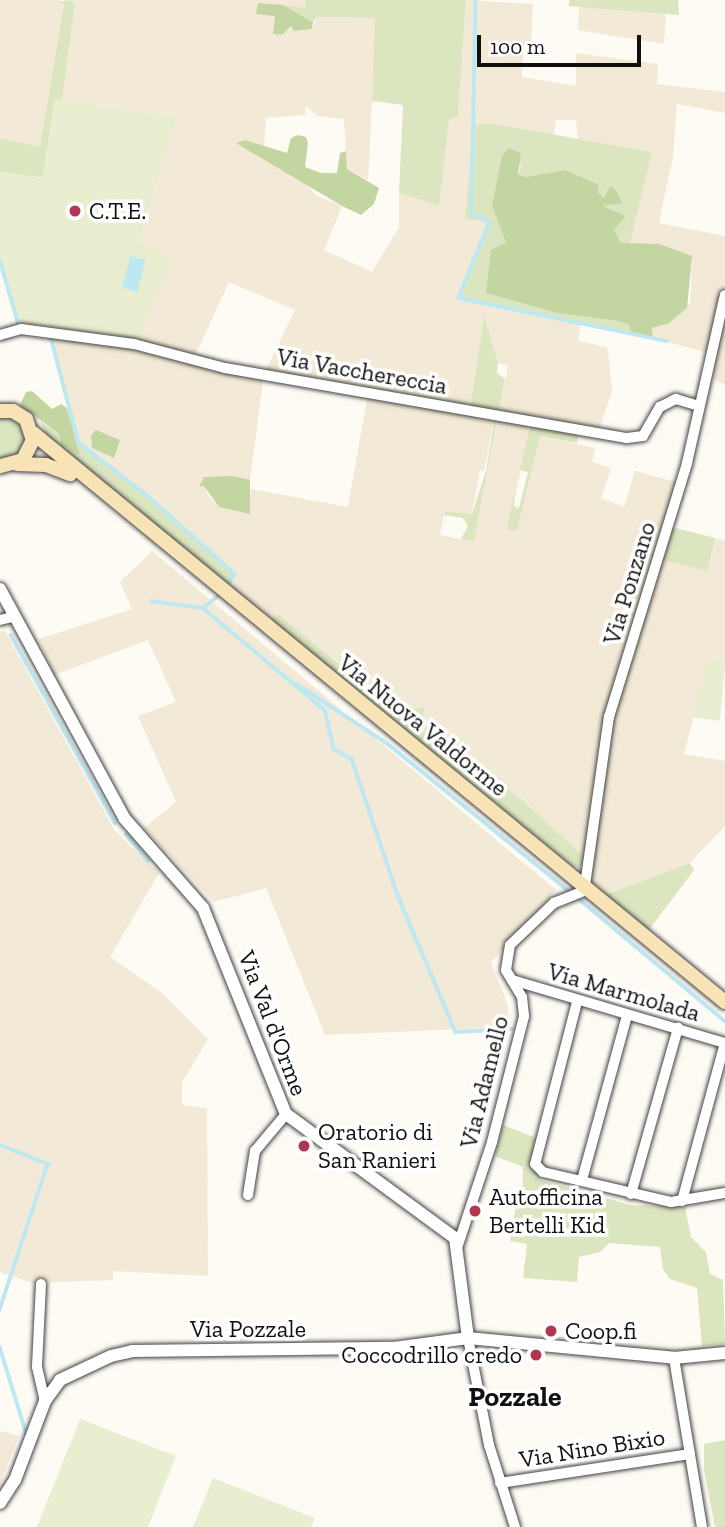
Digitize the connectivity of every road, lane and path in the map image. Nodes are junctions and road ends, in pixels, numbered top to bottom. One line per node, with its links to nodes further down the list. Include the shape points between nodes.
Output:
1 (725, 295): 4 (street, Via Ponzano)
2 (0, 335): 4 (street, Via Vacchereccia, via 21,329 134,344 225,368 627,438 643,436 660,407 676,399)
3 (0, 402): 5 (main road, Via Nuova Valdorme)
4 (699, 406): 11 (street, Via Ponzano, via 687,463 609,718)
5 (6, 411): 6 (main road, Via Nuova Valdorme, via 26,419)
6 (33, 433): 7 (main road, Via Nuova Valdorme, via 32,448); 8 (main road, Via Nuova Valdorme)
7 (7, 468): 8 (main road, Via Nuova Valdorme, via 63,470)
8 (92, 485): 11 (main road, Via Nuova Valdorme)
9 (0, 589): 10 (street, Via Val d'Orme)
10 (6, 619): 18 (street, Via Val d'Orme, via 125,819 203,908)
11 (587, 887): 12 (street, via 554,903 525,926 510,945); 14 (main road, Via Nuova Valdorme)
12 (509, 975): 13 (street, Via Marmolada); 24 (street, Via Adamello, via 522,997 524,1016 492,1142)
13 (577, 1002): 15 (street, Via Marmolada); 19 (street, via 535,1164 543,1172)
14 (725, 1002)
15 (627, 1015): 16 (street, Via Marmolada); 19 (street)
16 (678, 1028): 17 (street, Via Marmolada); 21 (street)
17 (725, 1043): 23 (street)
18 (286, 1114): 22 (street, via 255,1151); 24 (street, Via Val d'Orme, via 446,1229)
19 (582, 1180): 21 (street)
20 (725, 1193): 23 (street)
21 (631, 1194): 23 (street)
22 (248, 1195)
23 (682, 1201)
24 (458, 1245): 26 (street)
25 (41, 1284): 29 (street, via 37,1367)
26 (468, 1338): 28 (street, Via Pozzale); 29 (street, Via Pozzale, via 394,1348 132,1351 68,1375); 31 (street)
27 (725, 1353): 28 (street, Via Pozzale)
28 (674, 1357): 30 (street)
29 (45, 1401): 32 (street, via 15,1480)
30 (690, 1454): 31 (street, Via Nino Bixio); 34 (street)
31 (500, 1483): 33 (street)
32 (0, 1503)
33 (514, 1527)
34 (702, 1527)

